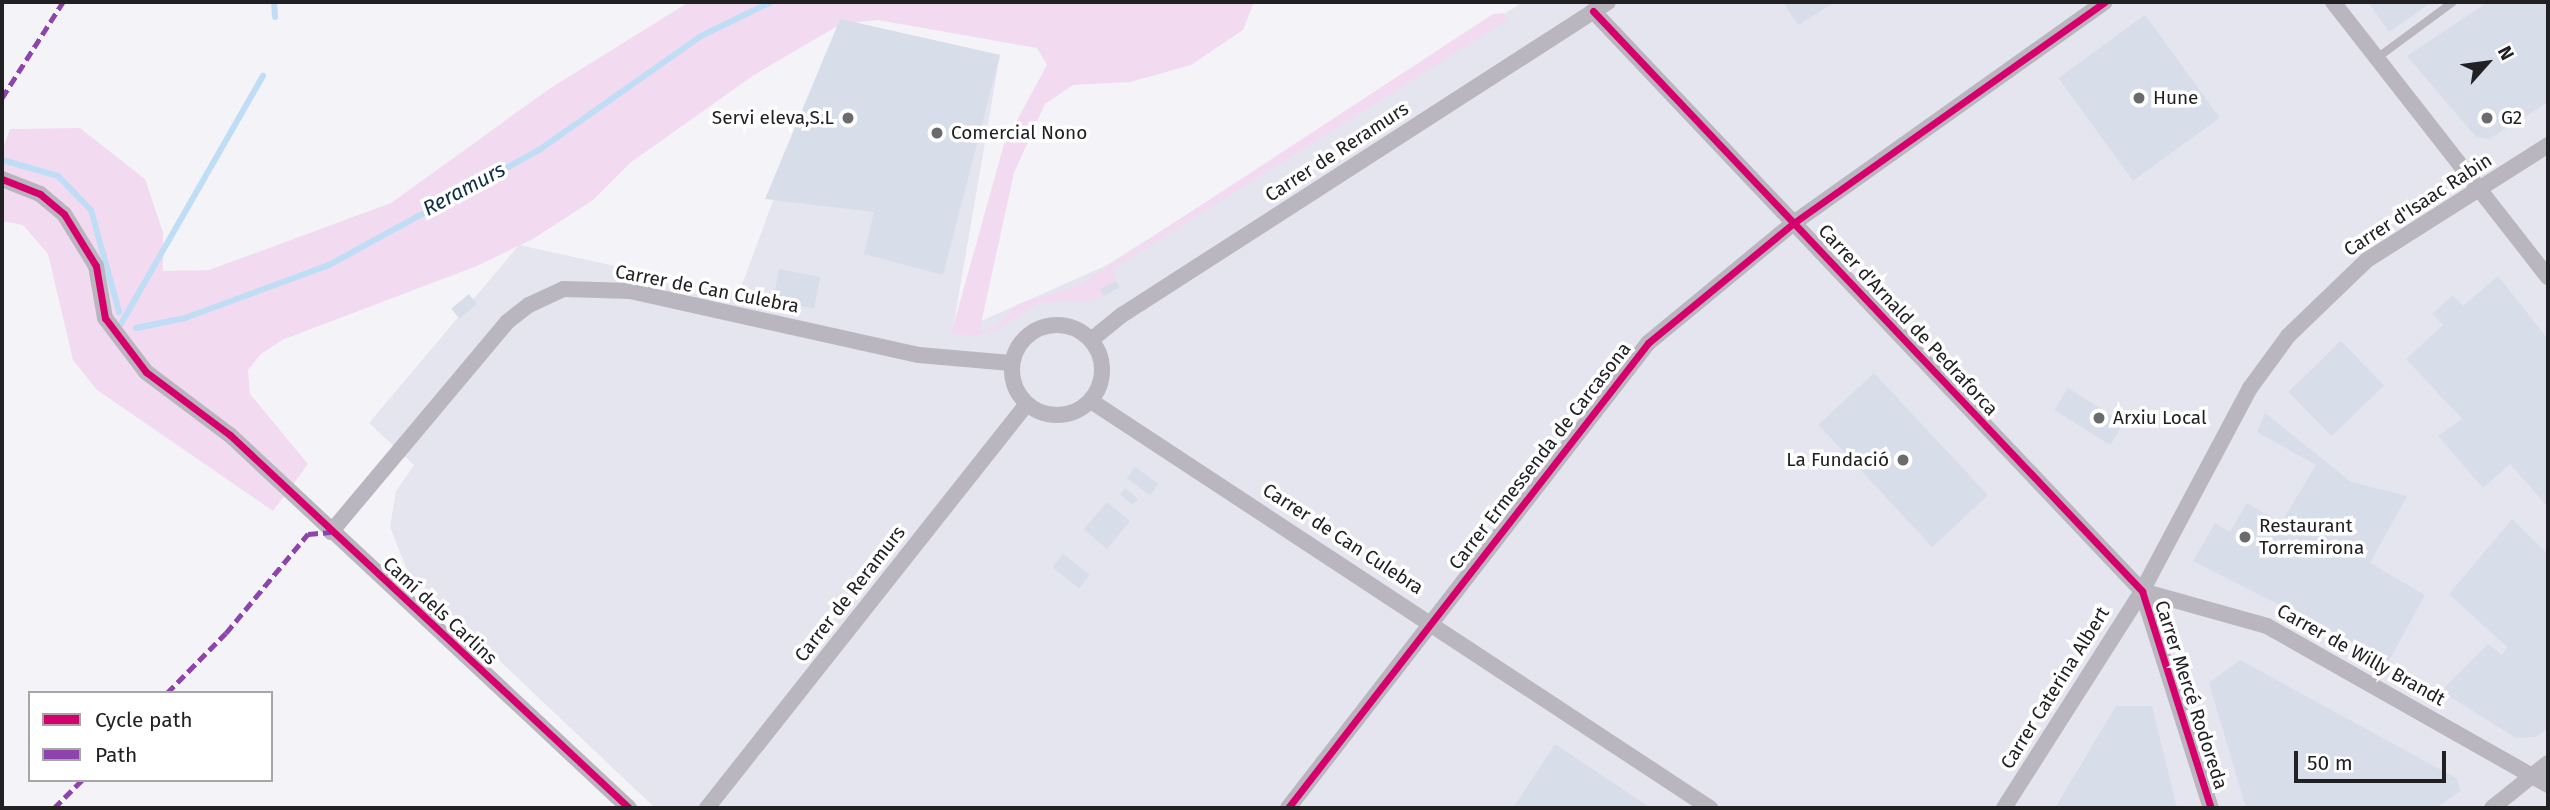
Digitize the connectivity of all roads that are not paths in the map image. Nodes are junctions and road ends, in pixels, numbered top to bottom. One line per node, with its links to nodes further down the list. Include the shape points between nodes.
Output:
1 (1608, 2): 5 (street, Carrer de Reramurs)
2 (2105, 2): 10 (street, Carrer Ermessenda de Carcasona)
3 (2333, 2): 6 (street)
4 (2454, 2): 6 (lane)
5 (1593, 11): 10 (street, Carrer d'Arnald de Pedraforca); 12 (street, Carrer de Reramurs, via 1122,315)
6 (2376, 58): 9 (street)
7 (2548, 145): 9 (street, Carrer d'Isaac Rabin)
8 (4, 180): 16 (street, Camí dels Carlins, via 40,194 64,214 96,266 105,318 146,372 230,435)
9 (2478, 190): 11 (street); 17 (street, Carrer d'Isaac Rabin, via 2367,260 2288,336 2250,388)
10 (1795, 222): 17 (street, Carrer d'Arnald de Pedraforca); 18 (street, Carrer Ermessenda de Carcasona, via 1648,343)
11 (2548, 277)
12 (1091, 340): 13 (street, via 1073,327 1056,324 1030,333); 14 (street, via 1102,368 1102,384)
13 (1011, 363): 15 (street, via 1013,383); 16 (street, Carrer de Can Culebra, via 919,355 630,291 564,289 529,304 508,322)
14 (1091, 401): 15 (street, via 1065,415 1041,414); 18 (street, Carrer de Can Culebra)
15 (1026, 405): 23 (street, Carrer de Reramurs)
16 (331, 532): 22 (street, Camí dels Carlins)
17 (2142, 591): 20 (street, Carrer de Willy Brandt, via 2267,626); 26 (street, Carrer Caterina Albert); 27 (street, Carrer Mercé Rodoreda)
18 (1431, 621): 24 (street, Carrer Ermessenda de Carcasona); 25 (street, Carrer de Can Culebra)
19 (2548, 763): 20 (street)
20 (2533, 776): 21 (street, Carrer de Willy Brandt); 28 (street)
21 (2548, 785)
22 (629, 808)
23 (706, 808)
24 (1288, 808)
25 (1710, 808)
26 (2004, 808)
27 (2211, 808)
28 (2492, 808)

